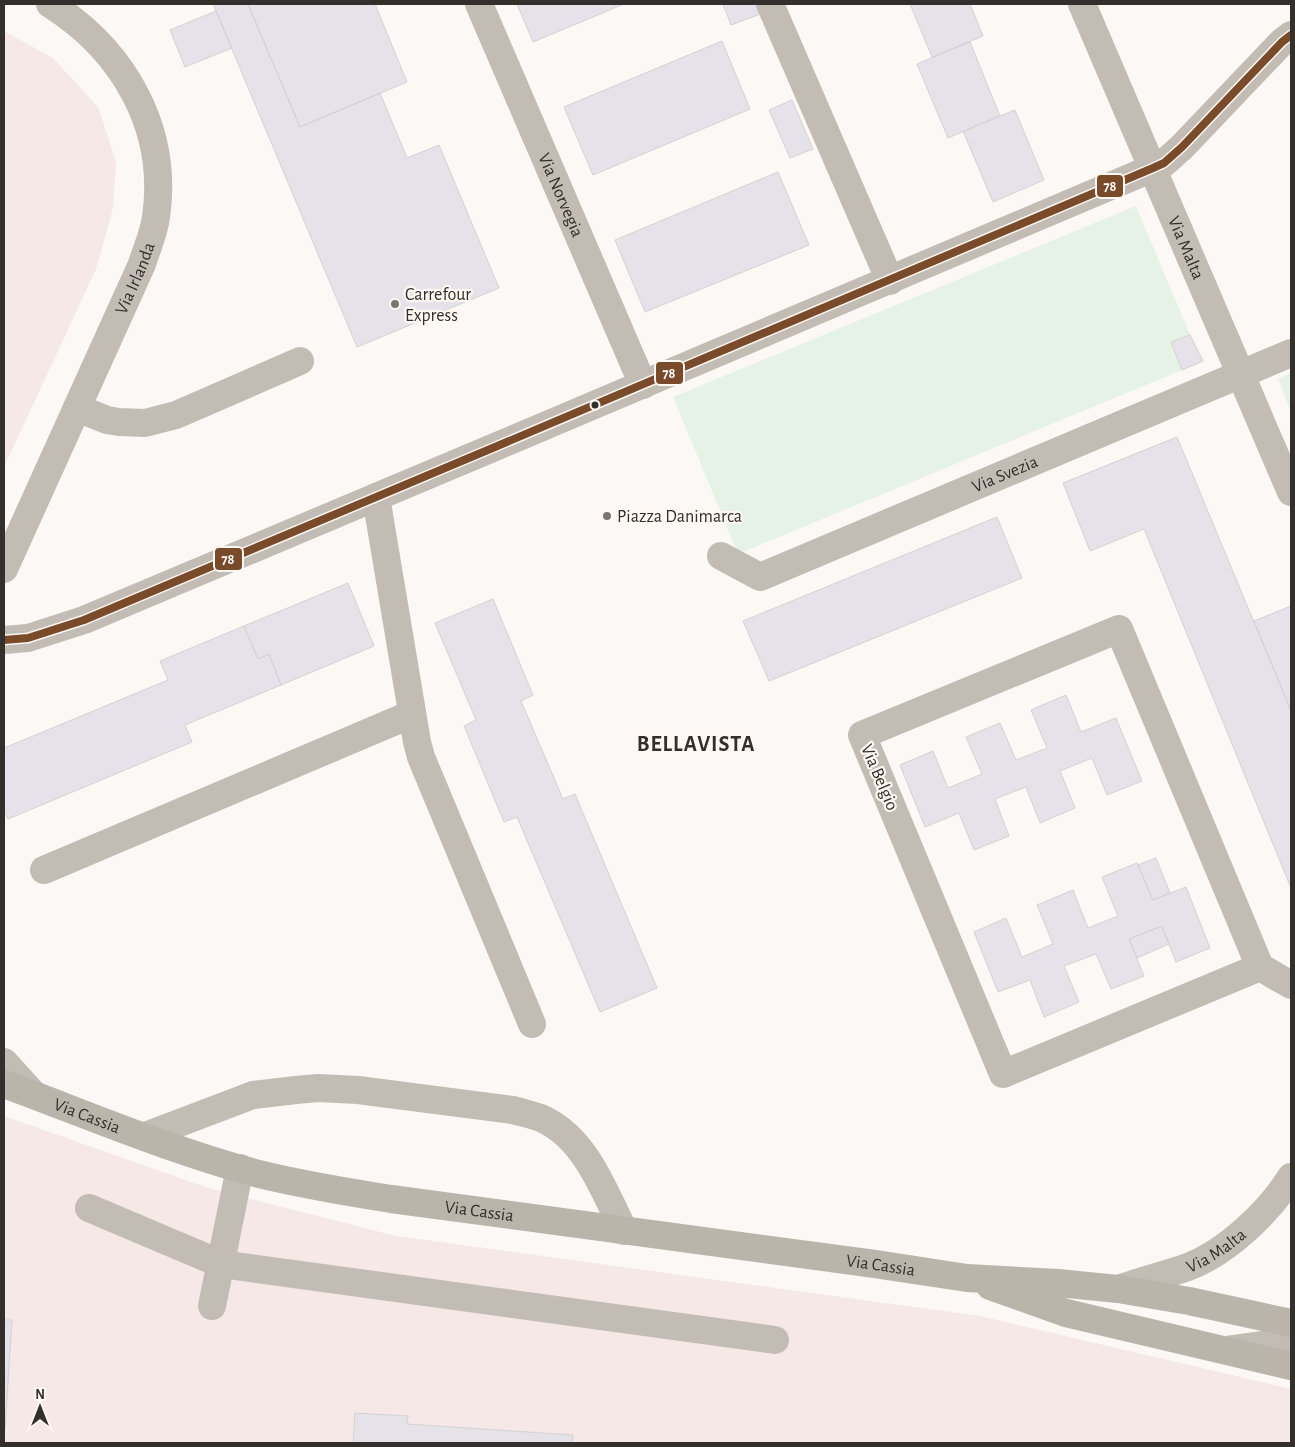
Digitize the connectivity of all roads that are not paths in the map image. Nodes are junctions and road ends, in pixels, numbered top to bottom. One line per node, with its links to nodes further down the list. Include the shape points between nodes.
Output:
1 (50, 4): 12 (street, Via Irlanda, via 69,16 104,48 131,84 151,134 159,182 156,217 142,264)
2 (479, 4): 11 (street, Via Norvegia)
3 (770, 4): 7 (street)
4 (1082, 4): 6 (street, Via Malta)
5 (1291, 35): 6 (street, via 1189,142)
6 (1153, 168): 7 (street); 10 (street, Via Malta)
7 (890, 281): 11 (street)
8 (1291, 353): 10 (street, Via Svezia)
9 (300, 360): 12 (street, via 176,415 145,423 107,420)
10 (1241, 375): 13 (street, Via Malta); 15 (street, Via Svezia, via 760,577)
11 (643, 385): 14 (street)
12 (78, 408): 16 (street, Via Irlanda)
13 (1291, 492)
14 (376, 497): 17 (street, via 70,625 28,638); 18 (street)
15 (720, 556)
16 (4, 569)
17 (4, 640)
18 (412, 714): 19 (street); 22 (street, via 421,757)
19 (44, 870)
20 (1260, 967): 20 (street, Via Belgio, via 1119,628 862,736 1003,1074); 21 (street)
21 (1291, 986)
22 (532, 1024)
23 (4, 1062): 25 (street)
24 (4, 1084): 25 (main road, Via Cassia)
25 (33, 1094): 26 (main road, Via Cassia)
26 (145, 1136): 27 (main road, Via Cassia); 30 (street, via 252,1095 318,1088 513,1110 544,1120 570,1139 593,1169)
27 (240, 1168): 30 (main road, Via Cassia, via 328,1189); 31 (street)
28 (1291, 1177): 33 (street, Via Malta, via 1271,1205 1219,1249 1190,1266)
29 (89, 1208): 31 (street)
30 (624, 1231): 32 (main road, Via Cassia)
31 (221, 1264): 34 (street); 36 (street)
32 (968, 1278): 33 (main road, Via Cassia); 38 (main road, Via Cassia, via 1066,1313)
33 (1118, 1289): 35 (main road, Via Cassia)
34 (212, 1306)
35 (1291, 1324)
36 (775, 1340)
37 (1291, 1343): 38 (street)
38 (1224, 1350): 39 (main road, Via Cassia)
39 (1291, 1366)

